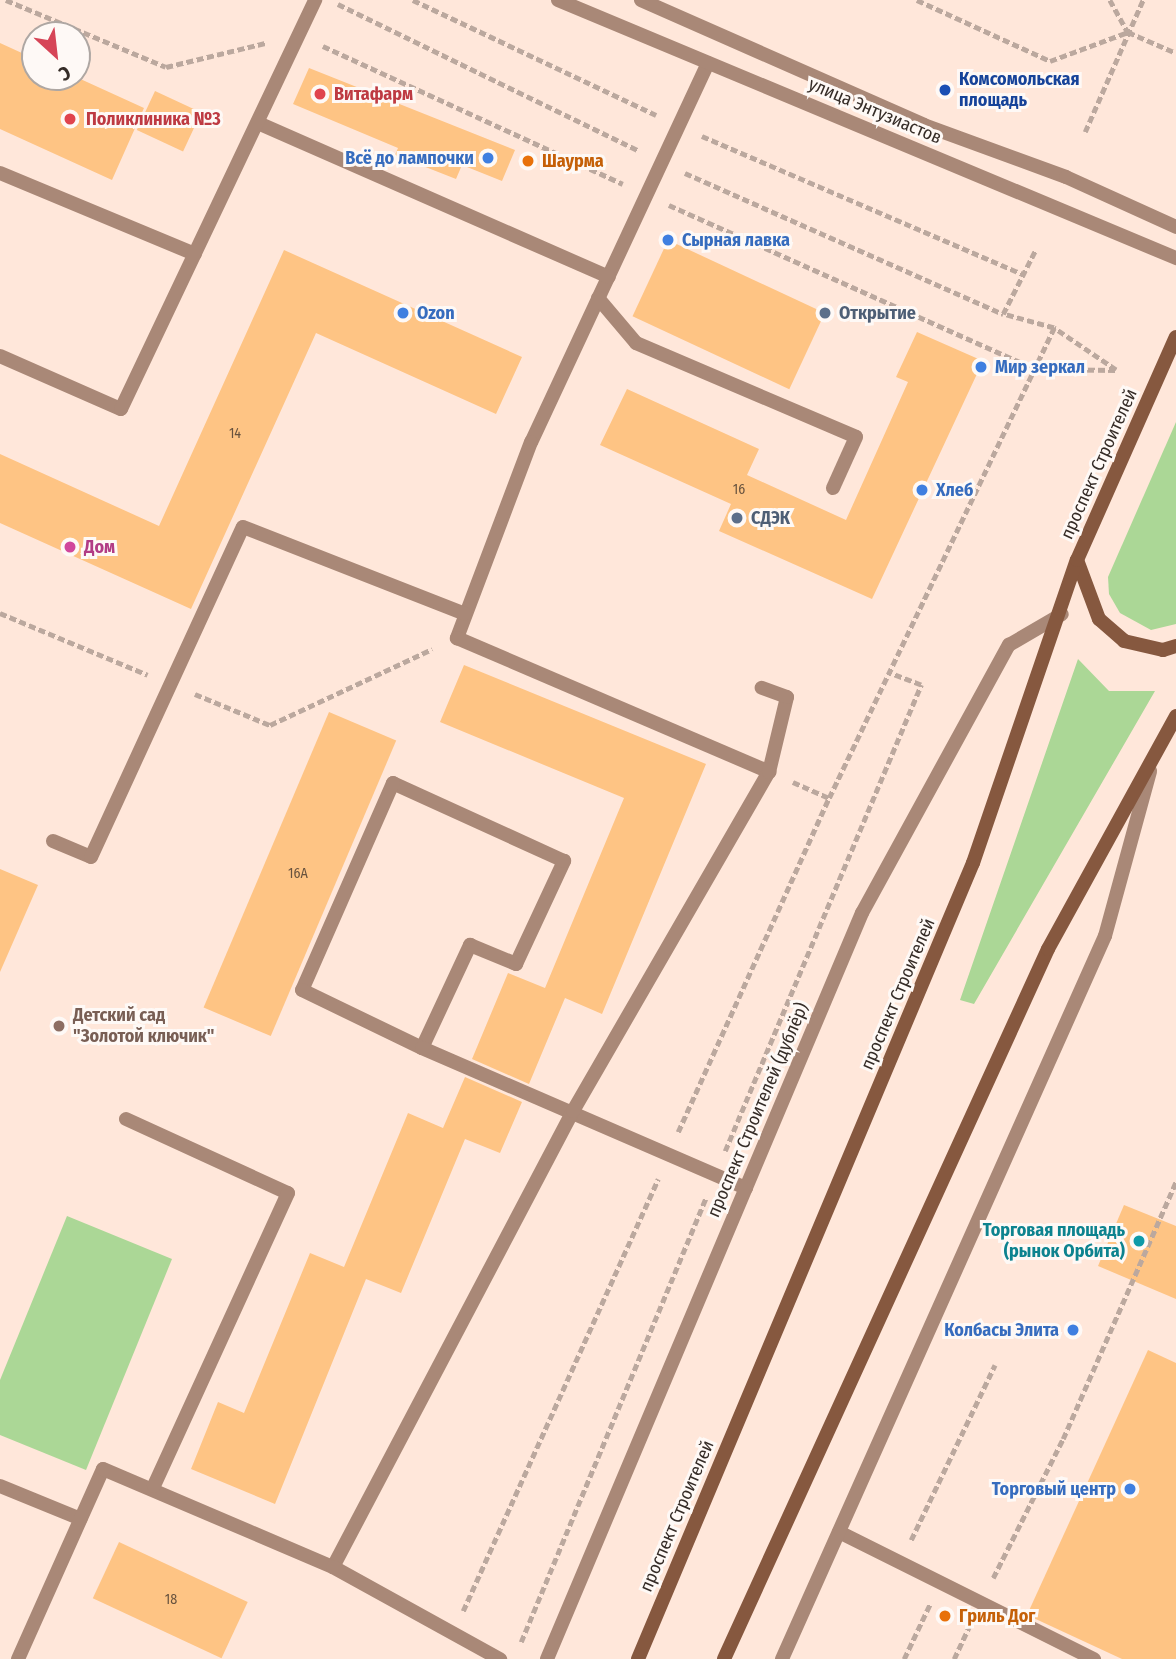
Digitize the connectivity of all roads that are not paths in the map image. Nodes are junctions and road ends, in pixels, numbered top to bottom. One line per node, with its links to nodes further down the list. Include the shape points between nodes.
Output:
1 (315, 0): 5 (street)
2 (558, 0): 4 (street, улица Энтузиастов)
3 (641, 0): 7 (street, via 924,125 1066,177)
4 (708, 63): 9 (street, улица Энтузиастов); 10 (street, via 682,127)
5 (258, 124): 8 (street); 10 (street)
6 (0, 173): 8 (street)
7 (1176, 227)
8 (195, 254): 13 (street, via 121,409)
9 (1176, 258)
10 (608, 277): 11 (street)
11 (598, 298): 14 (street, via 636,342 856,437); 16 (street, via 531,442)
12 (1176, 337): 15 (main road, проспект Строителей)
13 (0, 356)
14 (833, 488)
15 (1077, 560): 17 (main road, проспект Строителей); 18 (main road, via 1099,619 1124,641 1163,650)
16 (465, 614): 22 (street, via 457,638); 23 (street, via 243,527 91,857)
17 (1062, 614): 27 (street, проспект Строителей (дублёр), via 1009,645 862,913); 36 (main road, проспект Строителей, via 973,863)
18 (1176, 646)
19 (762, 688): 22 (street, via 787,697)
20 (1176, 716): 21 (main road)
21 (1150, 771): 31 (street, via 1105,936); 37 (main road, via 1048,949)
22 (769, 772): 25 (street)
23 (53, 841)
24 (422, 1048): 24 (street, via 302,990 393,783 564,861 516,964 470,945); 25 (street)
25 (573, 1111): 27 (street); 32 (street)
26 (126, 1119): 29 (street, via 288,1193)
27 (746, 1188): 35 (street, проспект Строителей (дублёр))
28 (0, 1486): 30 (street)
29 (154, 1486): 30 (street, via 103,1469); 32 (street)
30 (81, 1519): 33 (street)
31 (839, 1532): 38 (street); 39 (street)
32 (333, 1567): 34 (street)
33 (18, 1659)
34 (500, 1659)
35 (547, 1659)
36 (638, 1659)
37 (724, 1659)
38 (782, 1659)
39 (1094, 1659)

